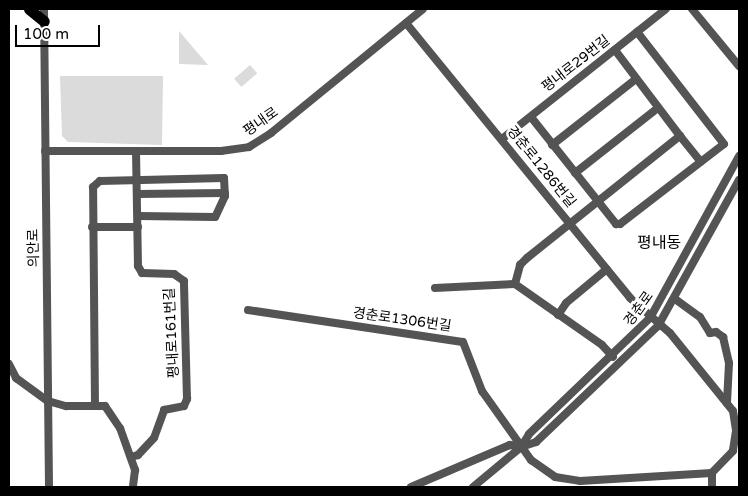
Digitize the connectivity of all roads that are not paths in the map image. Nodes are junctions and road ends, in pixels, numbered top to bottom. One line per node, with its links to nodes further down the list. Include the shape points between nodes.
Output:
1 (29, 9): 6 (highway)
2 (44, 9): 6 (street, 의안로)
3 (423, 9): 7 (street, 평내로)
4 (666, 9): 8 (street, 평내로29번길)
5 (692, 9): 10 (street)
6 (44, 21): 17 (street, 의안로)
7 (406, 22): 15 (street, 경춘로1286번길); 18 (street, 평내로, via 271,133 249,147 221,151)
8 (637, 32): 9 (street, 평내로29번길); 20 (street, via 724,144)
9 (614, 50): 11 (street); 13 (street, 평내로29번길)
10 (739, 66)
11 (636, 80): 12 (street); 16 (street)
12 (658, 108): 14 (street); 21 (street)
13 (531, 117): 15 (street, 평내로29번길); 16 (street)
14 (680, 136): 20 (street); 26 (street)
15 (502, 139): 28 (street, 경춘로1286번길)
16 (552, 145): 21 (street)
17 (45, 151): 18 (street, 평내로); 41 (street, 의안로)
18 (136, 152): 22 (street, 평내로161번길)
19 (739, 156): 37 (street, 경춘로)
20 (701, 162): 26 (street, via 620,224 616,224)
21 (575, 173): 26 (street)
22 (136, 179): 24 (street, via 224,178); 25 (street, 평내로161번길); 29 (street, via 100,181 93,187)
23 (739, 180): 34 (street, 경춘로)
24 (225, 193): 25 (street); 27 (street, via 215,217)
25 (137, 194): 27 (street, 평내로161번길)
26 (596, 200): 28 (street)
27 (138, 216): 30 (street, 평내로161번길)
28 (569, 222): 31 (street, 경춘로1286번길); 32 (street, via 520,265)
29 (92, 227): 30 (street); 43 (street)
30 (138, 227): 45 (street, 평내로161번길, via 138,266 142,273 174,274 184,282 187,399 184,406 164,410 154,438)
31 (607, 269): 36 (street, via 566,303); 37 (street, 경춘로1286번길)
32 (515, 284): 33 (street); 36 (street)
33 (436, 288)
34 (675, 299): 38 (street, 경춘로); 42 (street, via 700,317 710,333 716,332 723,337 729,363)
35 (248, 310): 44 (street, 경춘로1306번길, via 463,342 482,391)
36 (558, 315): 39 (street, via 602,345)
37 (650, 318): 38 (street, 경춘로1286번길); 39 (street, 경춘로)
38 (658, 326): 42 (street, 경춘로1286번길, via 670,333); 44 (street, 경춘로, via 536,442)
39 (613, 357): 44 (street, 경춘로, via 528,434)
40 (9, 364): 41 (street, via 16,378)
41 (48, 401): 43 (street, via 66,406); 47 (street, 의안로)
42 (727, 403): 46 (street, via 736,423 733,451)
43 (95, 406): 45 (street, via 105,406 114,416)
44 (521, 447): 46 (street, via 543,471 562,479); 49 (street, via 510,445); 50 (street, 경춘로)
45 (131, 458): 48 (street, via 135,470)
46 (712, 473): 51 (street)
47 (49, 487)
48 (133, 487)
49 (411, 487)
50 (473, 487)
51 (712, 487)

